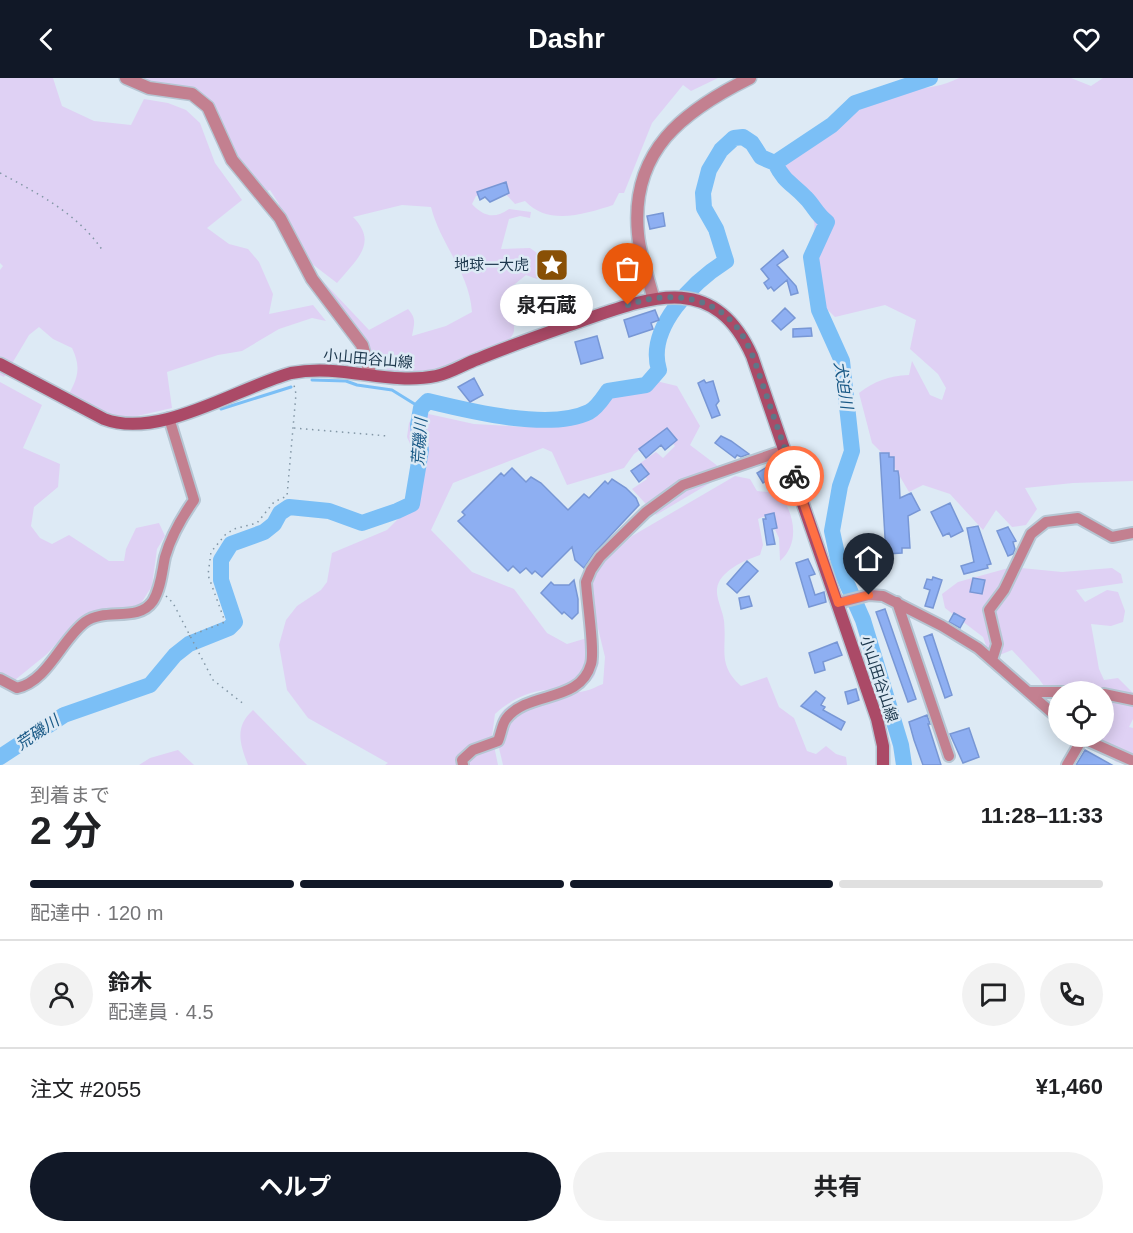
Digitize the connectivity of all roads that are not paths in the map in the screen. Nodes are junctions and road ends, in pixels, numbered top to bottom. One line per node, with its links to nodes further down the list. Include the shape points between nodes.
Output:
1 (126, 78): 5 (street, via 149,88 192,94 208,107 232,160 280,218 312,279 362,345)
2 (750, 78): 3 (street, via 701,104 676,124 645,173 639,194 638,237)
3 (653, 297): 5 (main road, 小山田谷山線, via 437,376 403,379); 7 (main road, 小山田谷山線, via 695,300 720,311 743,336)
4 (0, 364): 6 (main road, 小山田谷山線, via 113,422 142,424)
5 (370, 373): 6 (main road, 小山田谷山線, via 291,373)
6 (169, 418): 12 (street, via 194,500 166,554 153,602 141,610 100,615 86,622 26,686 17,688)
7 (785, 450): 10 (main road, 小山田谷山線); 22 (street, via 683,485 646,512 600,557 586,582 592,662 587,676 570,690 519,707 505,720 498,741 473,750 462,760)
8 (1133, 533): 11 (street, via 1112,537 1078,518 1046,522 1031,534 1004,590 989,610 997,644)
9 (897, 602): 10 (street, via 883,596); 11 (street); 20 (street)
10 (838, 603): 23 (main road, 小山田谷山線, via 877,719)
11 (992, 660): 13 (street)
12 (0, 679)
13 (1031, 692): 14 (street); 17 (street)
14 (1048, 692)
15 (1114, 696): 16 (street)
16 (1133, 700)
17 (1048, 708)
18 (1075, 747): 24 (street)
19 (1099, 747): 21 (street)
20 (949, 756)
21 (1133, 761)
22 (463, 765)
23 (883, 765)
24 (1067, 765)

